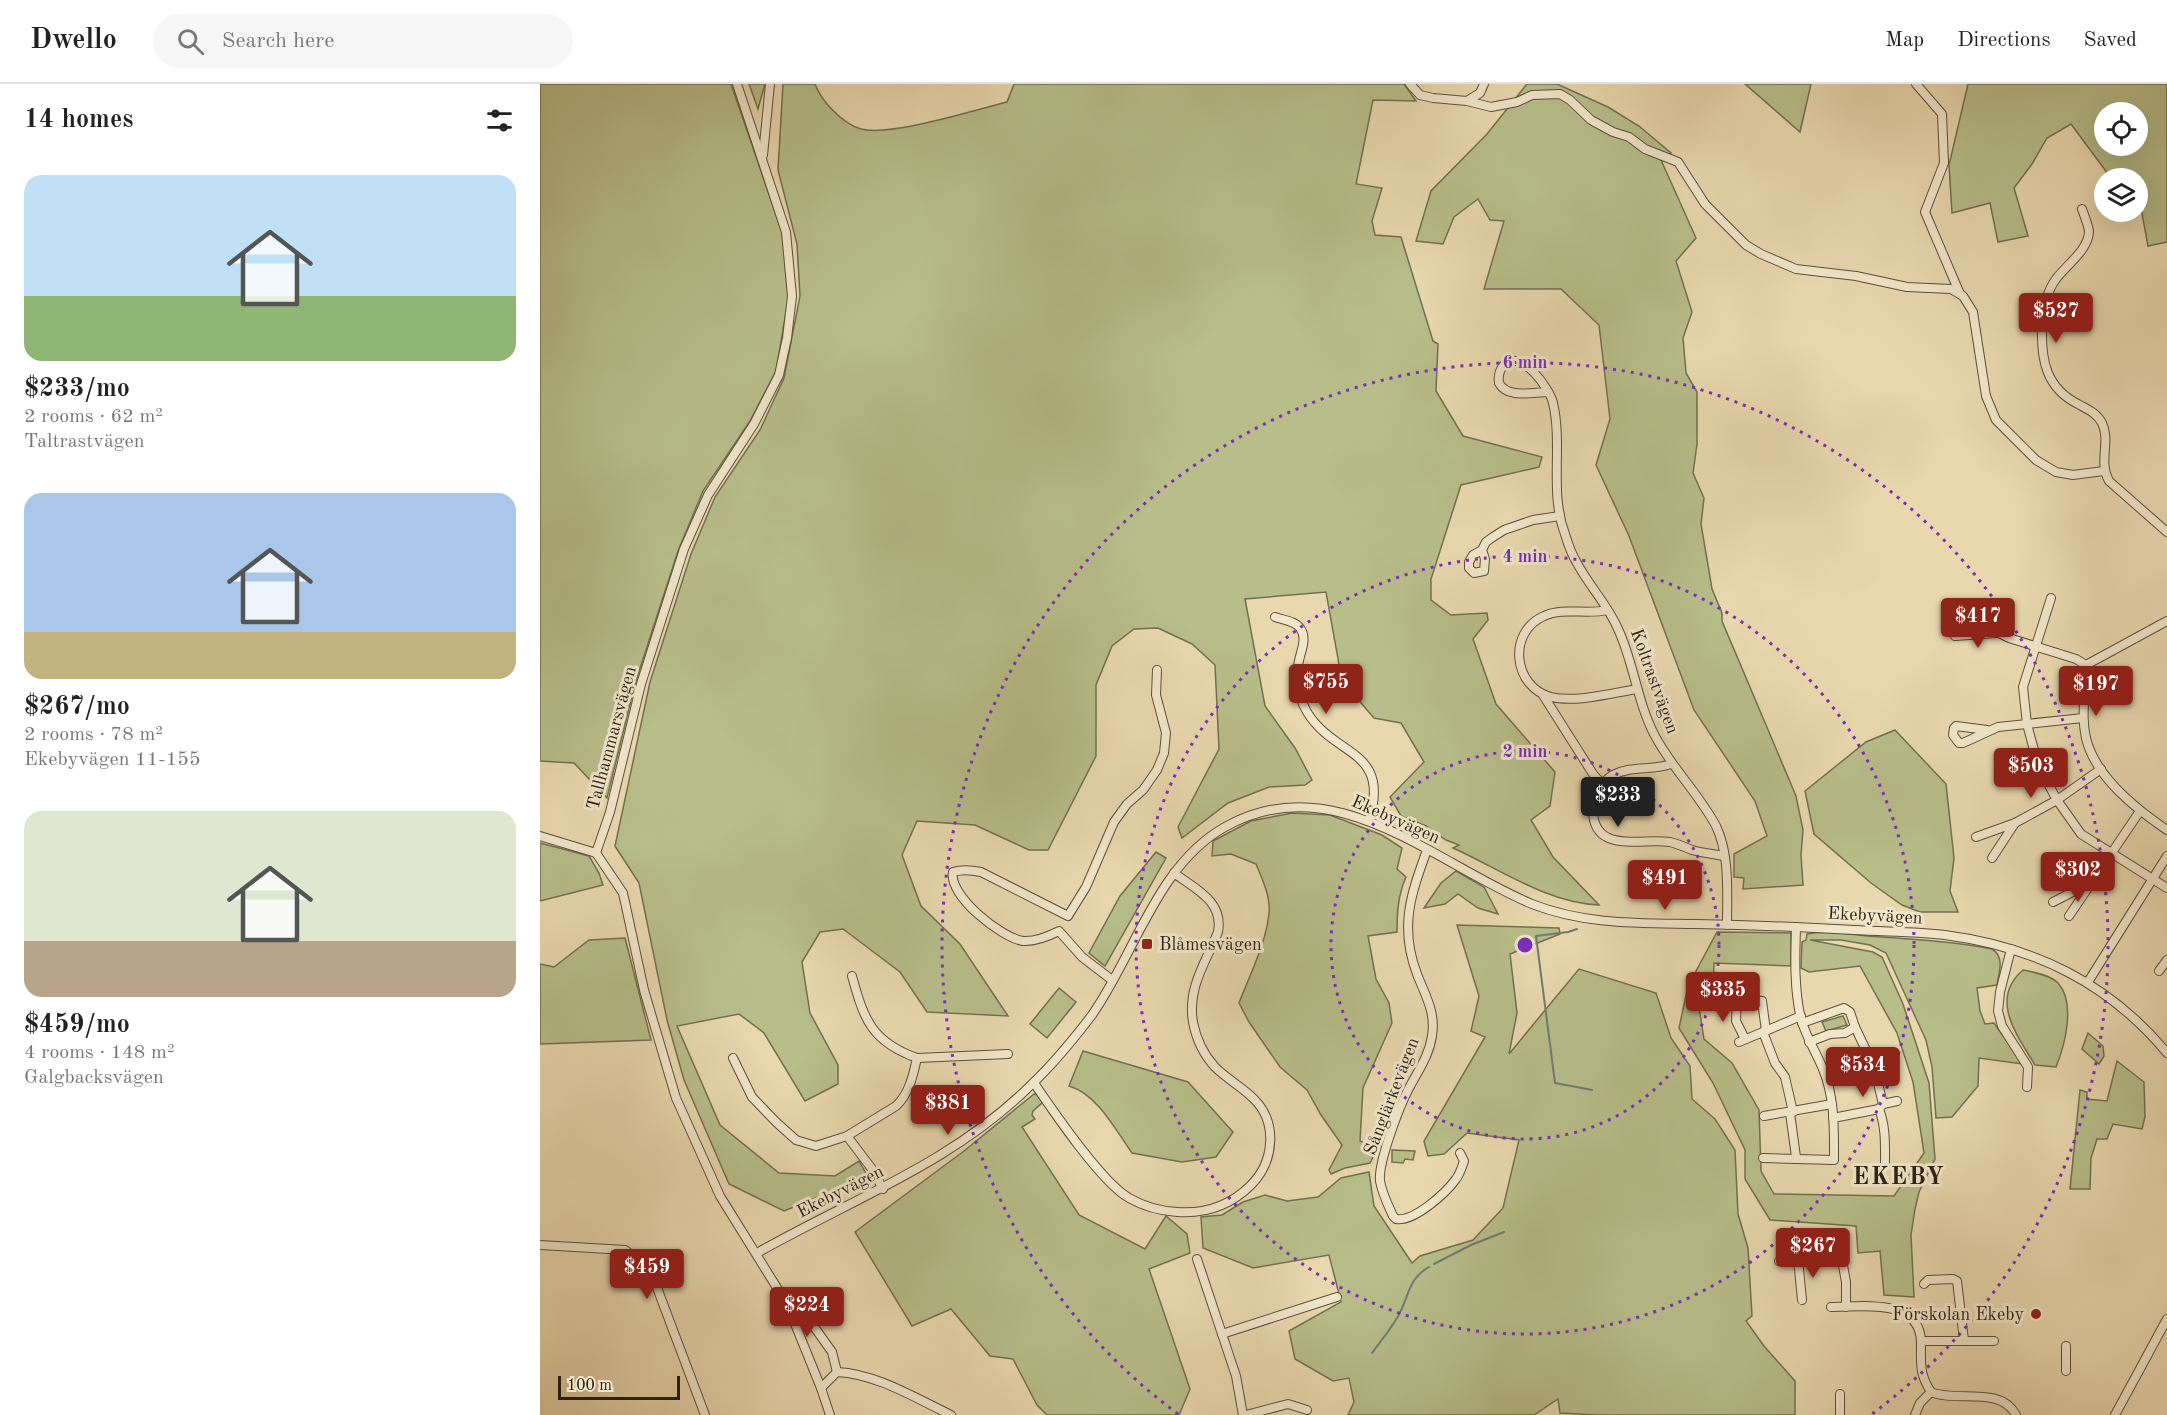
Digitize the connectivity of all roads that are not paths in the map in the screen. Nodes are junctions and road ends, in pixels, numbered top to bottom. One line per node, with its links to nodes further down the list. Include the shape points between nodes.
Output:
1 (737, 84): 7 (street, Tallhammarsvägen)
2 (770, 84): 7 (street)
3 (1410, 84): 6 (street, via 1420,95)
4 (1484, 84): 6 (street, via 1480,93)
5 (1916, 84): 9 (street, via 1942,114 1944,163 1925,212)
6 (1467, 101): 9 (street, via 1491,107 1532,95 1560,94 1592,120 1678,162 1705,204 1746,245 1761,254 1796,269 1907,287 1951,289)
7 (762, 161): 41 (street, Tallhammarsvägen, via 786,232 792,296 779,375 754,424 708,495 684,549 641,684)
8 (2082, 209): 11 (street, via 2089,231 2084,247 2055,280 2046,300 2043,357 2048,375 2060,393 2096,414 2103,424)
9 (1960, 294): 11 (street, via 1973,312 1986,396 1996,420 2046,468 2065,475)
10 (1548, 392): 10 (street, Koltrastvägen, via 1534,372 1519,362 1506,363 1501,369 1499,382 1504,390); 12 (street, Koltrastvägen, via 1555,418)
11 (2104, 471): 13 (street, via 2115,488)
12 (1560, 516): 14 (street, via 1516,525 1486,542); 16 (street, Koltrastvägen, via 1577,563)
13 (2167, 532)
14 (1482, 550)
15 (2051, 598): 22 (street)
16 (1607, 610): 25 (street, Koltrastvägen, via 1629,655); 26 (street, via 1550,614 1530,626 1521,639 1518,654 1529,681)
17 (1958, 613): 20 (street)
18 (1275, 617): 35 (street, via 1296,624 1304,637 1298,684 1307,712 1330,737 1354,753 1370,773 1374,794)
19 (2167, 621): 23 (street)
20 (1997, 633): 21 (street); 22 (street)
21 (1955, 636)
22 (2036, 646): 23 (street); 28 (street, via 2023,687)
23 (2086, 665): 27 (street)
24 (1157, 670): 51 (street, via 1156,695 1166,733 1164,753 1143,790 1114,822 1086,887)
25 (1637, 688): 26 (street, via 1595,697 1554,698); 30 (street, Koltrastvägen, via 1649,724)
26 (1543, 694): 32 (street)
27 (2083, 718): 28 (street); 31 (street, via 2088,746)
28 (2027, 724): 29 (street); 33 (street, via 2038,765)
29 (1987, 730)
30 (1671, 764): 32 (street, via 1628,769); 43 (street, Koltrastvägen, via 1716,827)
31 (2101, 770): 33 (street); 34 (street)
32 (1602, 784): 43 (street, via 1593,802 1593,814 1605,837 1675,843)
33 (2057, 800): 36 (street); 42 (street, via 2081,834)
34 (2140, 811): 37 (street); 42 (street)
35 (1369, 821): 40 (street, Ekebyvägen); 46 (street, Ekebyvägen, via 1324,808 1264,811 1225,827 1202,843)
36 (2015, 823): 39 (street); 45 (street)
37 (2167, 830)
38 (540, 836): 41 (street)
39 (1976, 837)
40 (1427, 850): 53 (street, Ekebyvägen, via 1523,900 1576,917); 81 (street, Sånglärkevägen, via 1407,914 1417,974 1430,1002 1432,1035 1381,1166 1380,1183 1393,1216 1403,1219 1438,1198 1458,1178 1464,1161)
41 (596, 853): 87 (street, via 623,893 644,990 676,1098 720,1196)
42 (2111, 854): 47 (street); 48 (street)
43 (1724, 856): 53 (street, Koltrastvägen)
44 (2167, 856): 47 (street)
45 (1992, 858)
46 (1174, 873): 60 (street, Ekebyvägen); 72 (street, via 1209,899 1217,911 1218,932 1195,984 1193,1023 1208,1058 1255,1100 1267,1120 1270,1148 1259,1176 1232,1200 1206,1210 1165,1211 1143,1205 1108,1181)
47 (2152, 879): 49 (street); 61 (street)
48 (2090, 883): 50 (street); 52 (street)
49 (2167, 888)
50 (2053, 902)
51 (1068, 916): 55 (street); 55 (street, via 981,872 953,872 953,885 966,902 987,922 1012,937 1036,940)
52 (2069, 916)
53 (1727, 925): 54 (street, Ekebyvägen)
54 (1796, 927): 56 (street, Ekebyvägen, via 1944,934); 64 (street, via 1796,987)
55 (1059, 931): 60 (street, via 1082,957)
56 (2011, 949): 61 (street, Ekebyvägen); 73 (street, via 1998,1011 2002,1026 2028,1067)
57 (2167, 960): 58 (street)
58 (2159, 971)
59 (852, 976): 71 (street, via 873,1030 889,1046)
60 (1112, 980): 72 (street, Ekebyvägen, via 1092,1014)
61 (2088, 982): 68 (street, Ekebyvägen, via 2150,1031)
62 (1717, 998): 63 (street)
63 (1737, 1000): 66 (street, via 1762,1001); 66 (street, via 1736,1020 1742,1041)
64 (1802, 1020): 65 (street, via 1844,1008 1850,1012); 66 (street); 67 (street)
65 (1855, 1027): 67 (street); 76 (street, via 1874,1067)
66 (1765, 1031): 77 (street, via 1775,1063 1785,1077)
67 (1809, 1042): 75 (street, via 1823,1070)
68 (2167, 1053)
69 (1002, 1056): 71 (street)
70 (733, 1058): 80 (street, via 752,1097 796,1140 816,1146)
71 (917, 1058): 80 (street, via 902,1100)
72 (1034, 1083): 85 (street, Ekebyvägen, via 969,1138)
73 (2027, 1087)
74 (1897, 1101): 76 (street)
75 (1832, 1104): 77 (street); 79 (street)
76 (1881, 1106): 79 (street); 84 (street)
77 (1792, 1113): 78 (street); 82 (street)
78 (1764, 1116)
79 (1833, 1118): 82 (street, via 1834,1160)
80 (847, 1136): 85 (street)
81 (1460, 1154)
82 (1796, 1157): 83 (street)
83 (1763, 1158)
84 (1885, 1164)
85 (883, 1189): 87 (street, Ekebyvägen)
86 (540, 1245): 109 (street, via 625,1250 650,1269)
87 (757, 1253): 105 (street, via 787,1304)
88 (1197, 1259): 98 (street)
89 (1798, 1259): 90 (street); 94 (street); 96 (street, via 1842,1260)
90 (1779, 1261)
91 (1924, 1284): 99 (street, via 1928,1280 1957,1281)
92 (793, 1297): 104 (street, via 832,1352)
93 (1337, 1297): 98 (street)
94 (1802, 1300)
95 (1831, 1307): 96 (street)
96 (1846, 1307): 100 (street, via 1895,1308 1917,1324)
97 (2167, 1319): 116 (street)
98 (1222, 1334): 112 (street)
99 (1964, 1340): 100 (street); 101 (street)
100 (1921, 1341): 106 (street, via 1922,1376)
101 (1994, 1341)
102 (2066, 1346): 103 (street)
103 (2066, 1371)
104 (837, 1372): 105 (street); 111 (street, via 869,1377)
105 (821, 1388): 110 (street)
106 (1931, 1392): 114 (street); 115 (street, via 1951,1397 1993,1398 2005,1403)
107 (1840, 1394): 113 (street)
108 (1307, 1410): 112 (street, via 1288,1404)
109 (705, 1415)
110 (830, 1415)
111 (951, 1415)
112 (1244, 1415)
113 (1840, 1415)
114 (1915, 1415)
115 (2016, 1415)
116 (2115, 1415)

